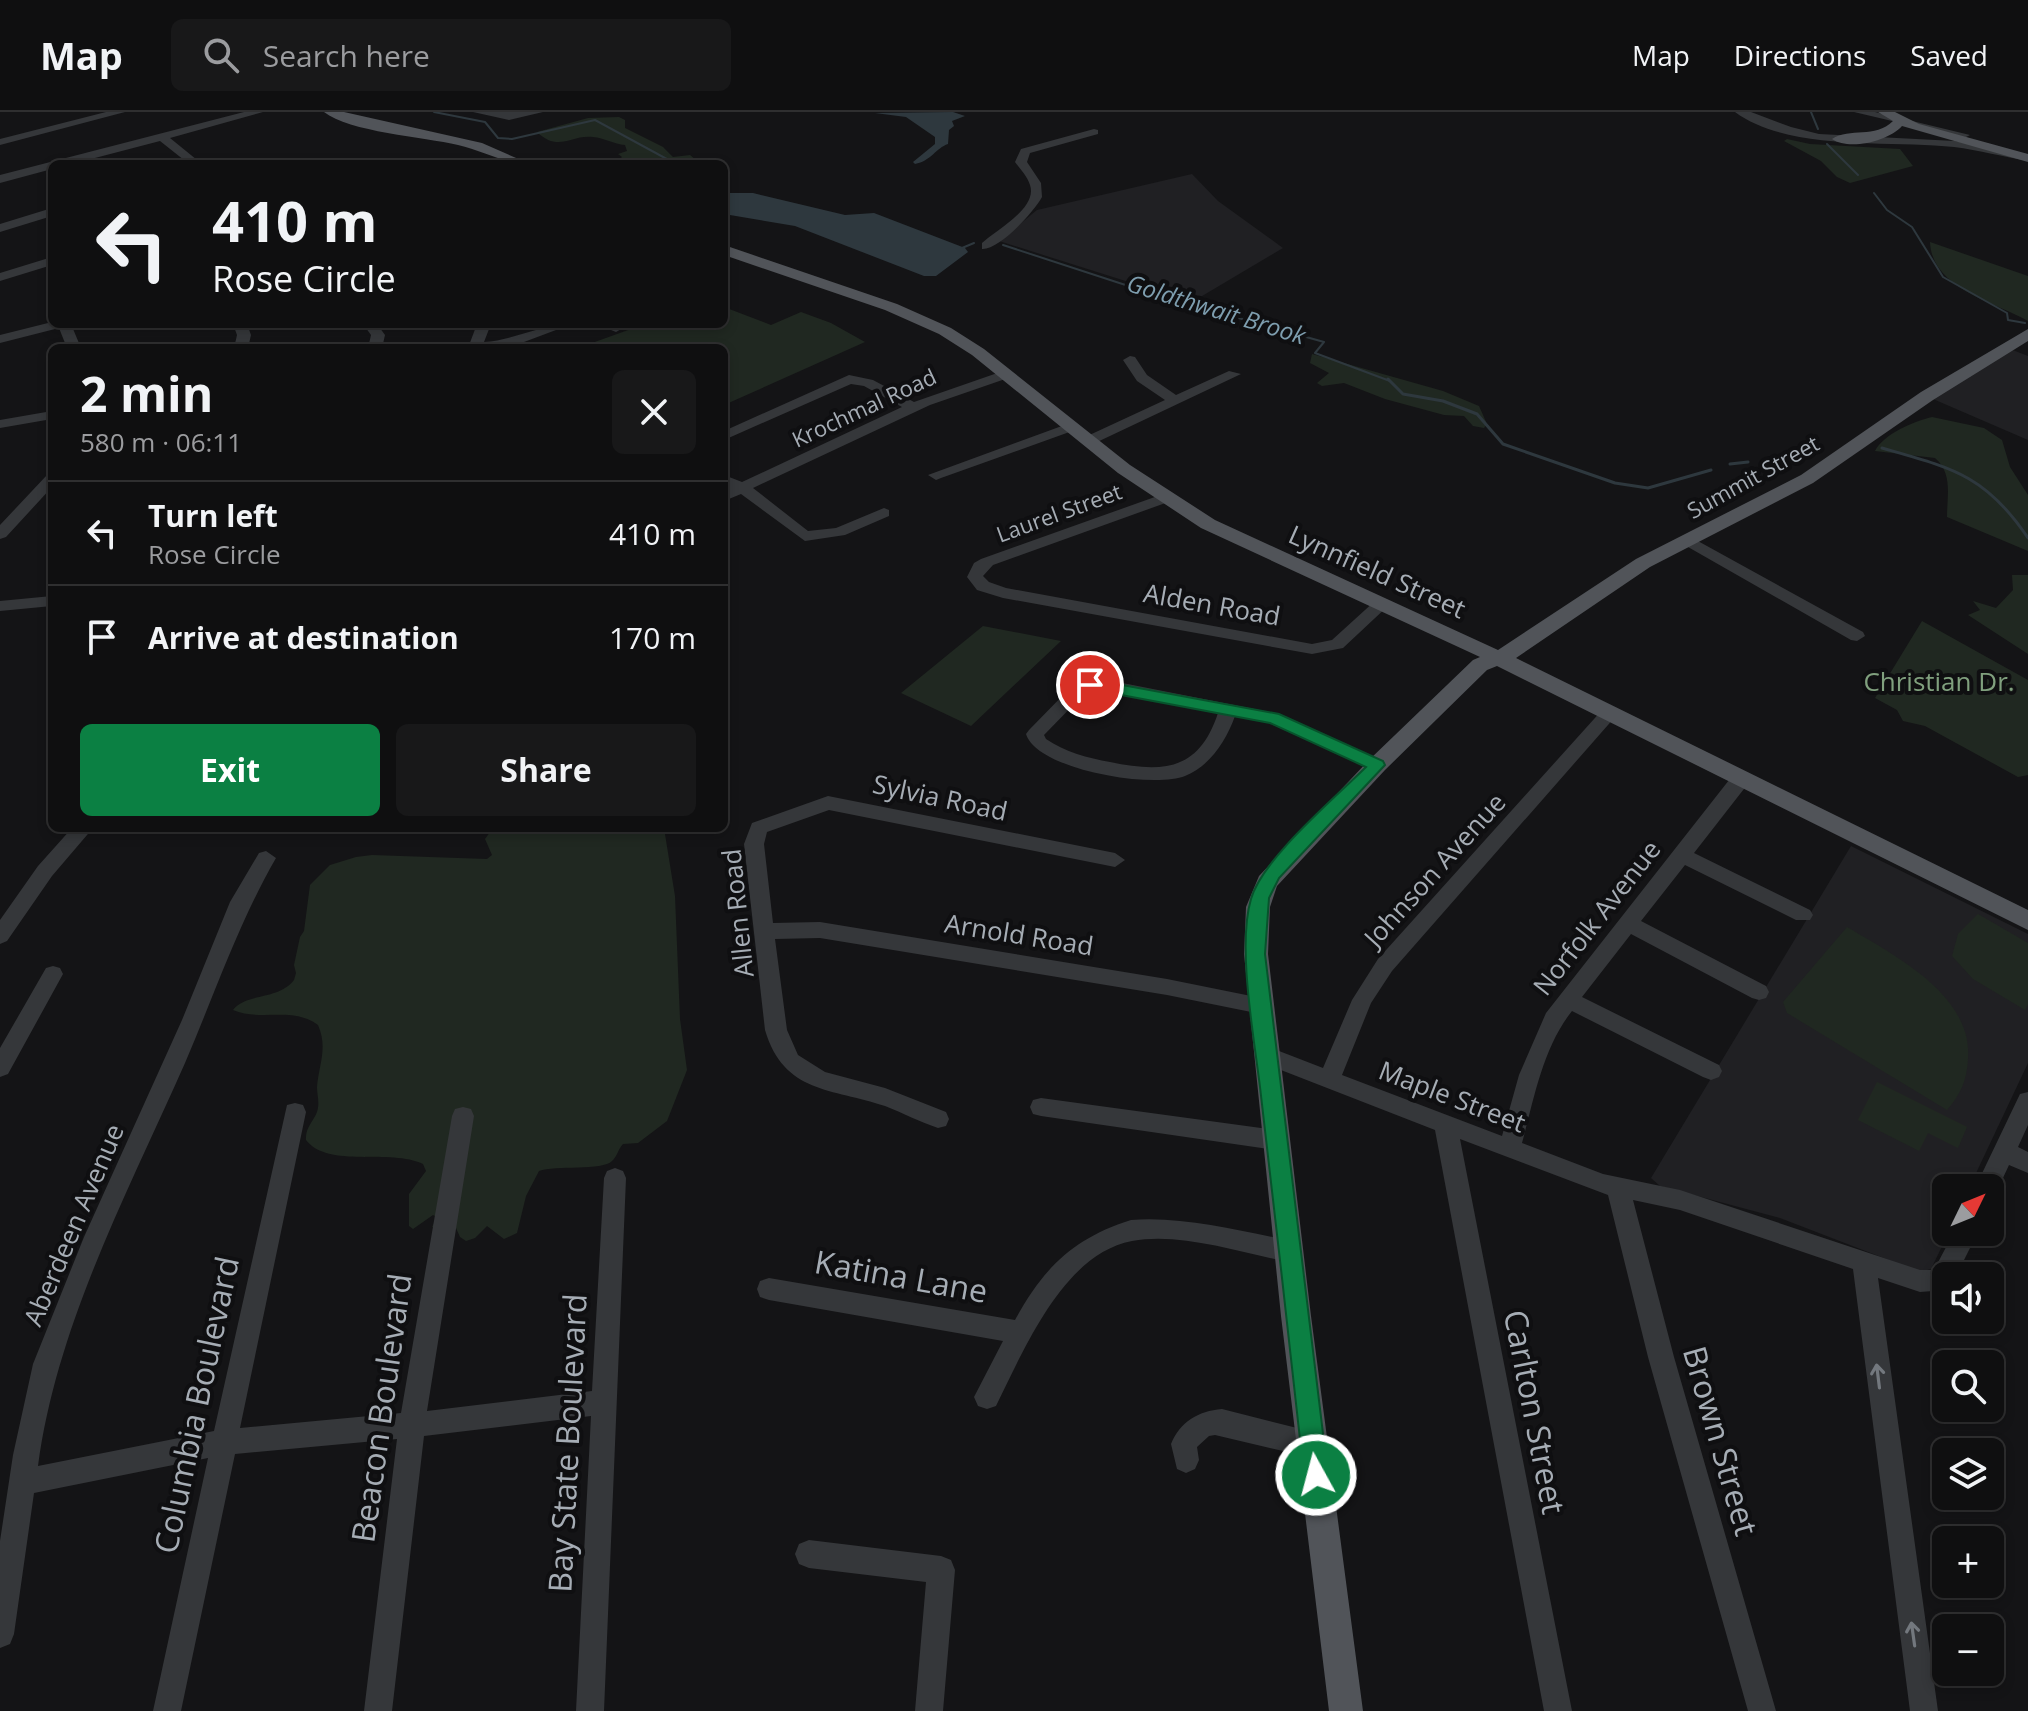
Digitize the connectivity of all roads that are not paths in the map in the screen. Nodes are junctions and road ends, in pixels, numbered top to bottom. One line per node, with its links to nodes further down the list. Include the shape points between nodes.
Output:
1 (119, 112): 15 (street)
2 (257, 112): 12 (street)
3 (331, 112): 19 (main road, via 483,147)
4 (479, 112): 5 (street, via 509,117)
5 (537, 112)
6 (1741, 112): 13 (street, via 1788,130)
7 (1860, 112): 10 (street)
8 (1885, 112): 10 (main road)
9 (1918, 112): 14 (main road)
10 (1899, 116): 13 (main road, via 1897,126 1886,133); 14 (street); 16 (main road, via 1914,127)
11 (1094, 132): 24 (street, via 1025,151 1021,162 1034,181 1035,200)
12 (163, 138): 17 (street); 18 (street)
13 (1839, 139): 16 (street, via 1955,144)
14 (1988, 141): 16 (main road)
15 (0, 142)
16 (2028, 156)
17 (75, 160)
18 (191, 160)
19 (514, 160)
20 (48, 167): 21 (street)
21 (0, 179)
22 (48, 213): 23 (street)
23 (0, 228)
24 (986, 246)
25 (728, 251): 34 (main road, Lynnfield Street, via 935,326)
26 (48, 262): 27 (street)
27 (0, 277)
28 (48, 327): 31 (street)
29 (553, 328): 32 (street)
30 (2028, 334): 51 (main road, Summit Street, via 1807,479)
31 (0, 339)
32 (507, 344)
33 (1130, 360): 36 (street, via 1142,378)
34 (1006, 374): 37 (street, Krochmal Road); 40 (main road, Lynnfield Street)
35 (1234, 374): 36 (street)
36 (1175, 401): 42 (street)
37 (913, 407): 41 (street, via 849,379); 46 (street, Krochmal Road)
38 (48, 416): 39 (street)
39 (0, 424)
40 (1070, 427): 42 (main road, Lynnfield Street); 43 (street)
41 (728, 434)
42 (1088, 441): 48 (main road, Lynnfield Street)
43 (936, 475)
44 (48, 482): 50 (street)
45 (728, 482): 46 (street)
46 (743, 488): 47 (street, Krochmal Road); 49 (street, via 805,536 839,532)
47 (728, 494)
48 (1166, 498): 52 (street, Laurel Street, via 980,566 978,582); 54 (main road, Lynnfield Street, via 1240,541)
49 (884, 513)
50 (0, 534)
51 (1687, 540): 56 (street); 57 (main road, Summit Street, via 1633,569)
52 (1018, 596): 54 (street, Alden Road, via 1312,649 1337,644)
53 (48, 601): 55 (street)
54 (1382, 604): 57 (main road, Lynnfield Street)
55 (0, 606)
56 (1857, 636)
57 (1499, 658): 59 (main road, Lynnfield Street); 60 (main road, Summit Street, via 1480,665)
58 (1228, 709): 58 (street, via 1212,747 1165,776 1067,757 1041,744 1035,734 1077,691 1090,685); 60 (street, via 1295,726)
59 (1609, 713): 61 (main road, Lynnfield Street); 79 (street, Johnson Avenue, via 1385,965 1362,1000)
60 (1377, 765): 75 (main road, Summit Street, via 1267,882 1255,935)
61 (1740, 780): 64 (street, Norfolk Avenue); 68 (main road, Lynnfield Street)
62 (758, 828): 66 (street, Sylvia Road, via 828,803); 70 (street, Allen Road, via 754,844)
63 (79, 832): 71 (street)
64 (1682, 855): 67 (street); 69 (street, Norfolk Avenue)
65 (266, 858): 104 (street, Aberdeen Avenue, via 240,902 46,1364)
66 (1115, 860)
67 (1803, 915)
68 (2028, 921)
69 (1628, 923): 73 (street); 74 (street, Norfolk Avenue)
70 (767, 931): 75 (street, Arnold Road, via 820,930); 84 (street, Allen Road, via 782,1053 816,1079)
71 (0, 936)
72 (53, 974): 77 (street)
73 (1759, 992)
74 (1568, 999): 78 (street); 87 (street, Norfolk Avenue, via 1536,1057)
75 (1261, 1006): 76 (main road, Summit Street)
76 (1266, 1055): 79 (street, Maple Street); 86 (main road, Summit Street)
77 (0, 1068)
78 (1711, 1071)
79 (1329, 1080): 85 (street, Maple Street)
80 (2028, 1101): 88 (street)
81 (1041, 1107): 86 (street)
82 (295, 1112): 101 (street, Columbia Boulevard)
83 (463, 1116): 100 (street, Beacon Boulevard)
84 (938, 1119)
85 (1446, 1126): 87 (street, Maple Street); 112 (street, Carlton Street)
86 (1276, 1140): 94 (main road, Summit Street)
87 (1509, 1149): 92 (street, Maple Street)
88 (2004, 1151): 89 (street); 90 (street)
89 (2028, 1163)
90 (1993, 1174)
91 (615, 1178): 99 (street, Bay State Boulevard)
92 (1618, 1188): 95 (street, Maple Street, via 1680,1200); 113 (street, Brown Street)
93 (1960, 1246): 95 (street, Maple Street, via 1941,1281 1920,1281)
94 (1289, 1251): 97 (street, via 1174,1232 1131,1231 1099,1243 1071,1264); 102 (main road, Summit Street)
95 (1864, 1263): 114 (street, one-way to 95)
96 (769, 1289): 97 (street, Katina Lane)
97 (1020, 1332): 98 (street)
98 (987, 1397)
99 (604, 1402): 100 (street); 109 (street, Bay State Boulevard)
100 (411, 1425): 101 (street); 108 (street, Beacon Boulevard)
101 (224, 1442): 104 (street); 107 (street, Columbia Boulevard)
102 (1313, 1445): 103 (street, via 1209,1422 1190,1434 1184,1444); 111 (main road, Summit Street)
103 (1186, 1460)
104 (22, 1482): 106 (street, Aberdeen Avenue)
105 (809, 1554): 110 (street, via 941,1570)
106 (0, 1634)
107 (167, 1711)
108 (378, 1711)
109 (590, 1711)
110 (929, 1711)
111 (1346, 1711)
112 (1558, 1711)
113 (1762, 1711)
114 (1924, 1711)

